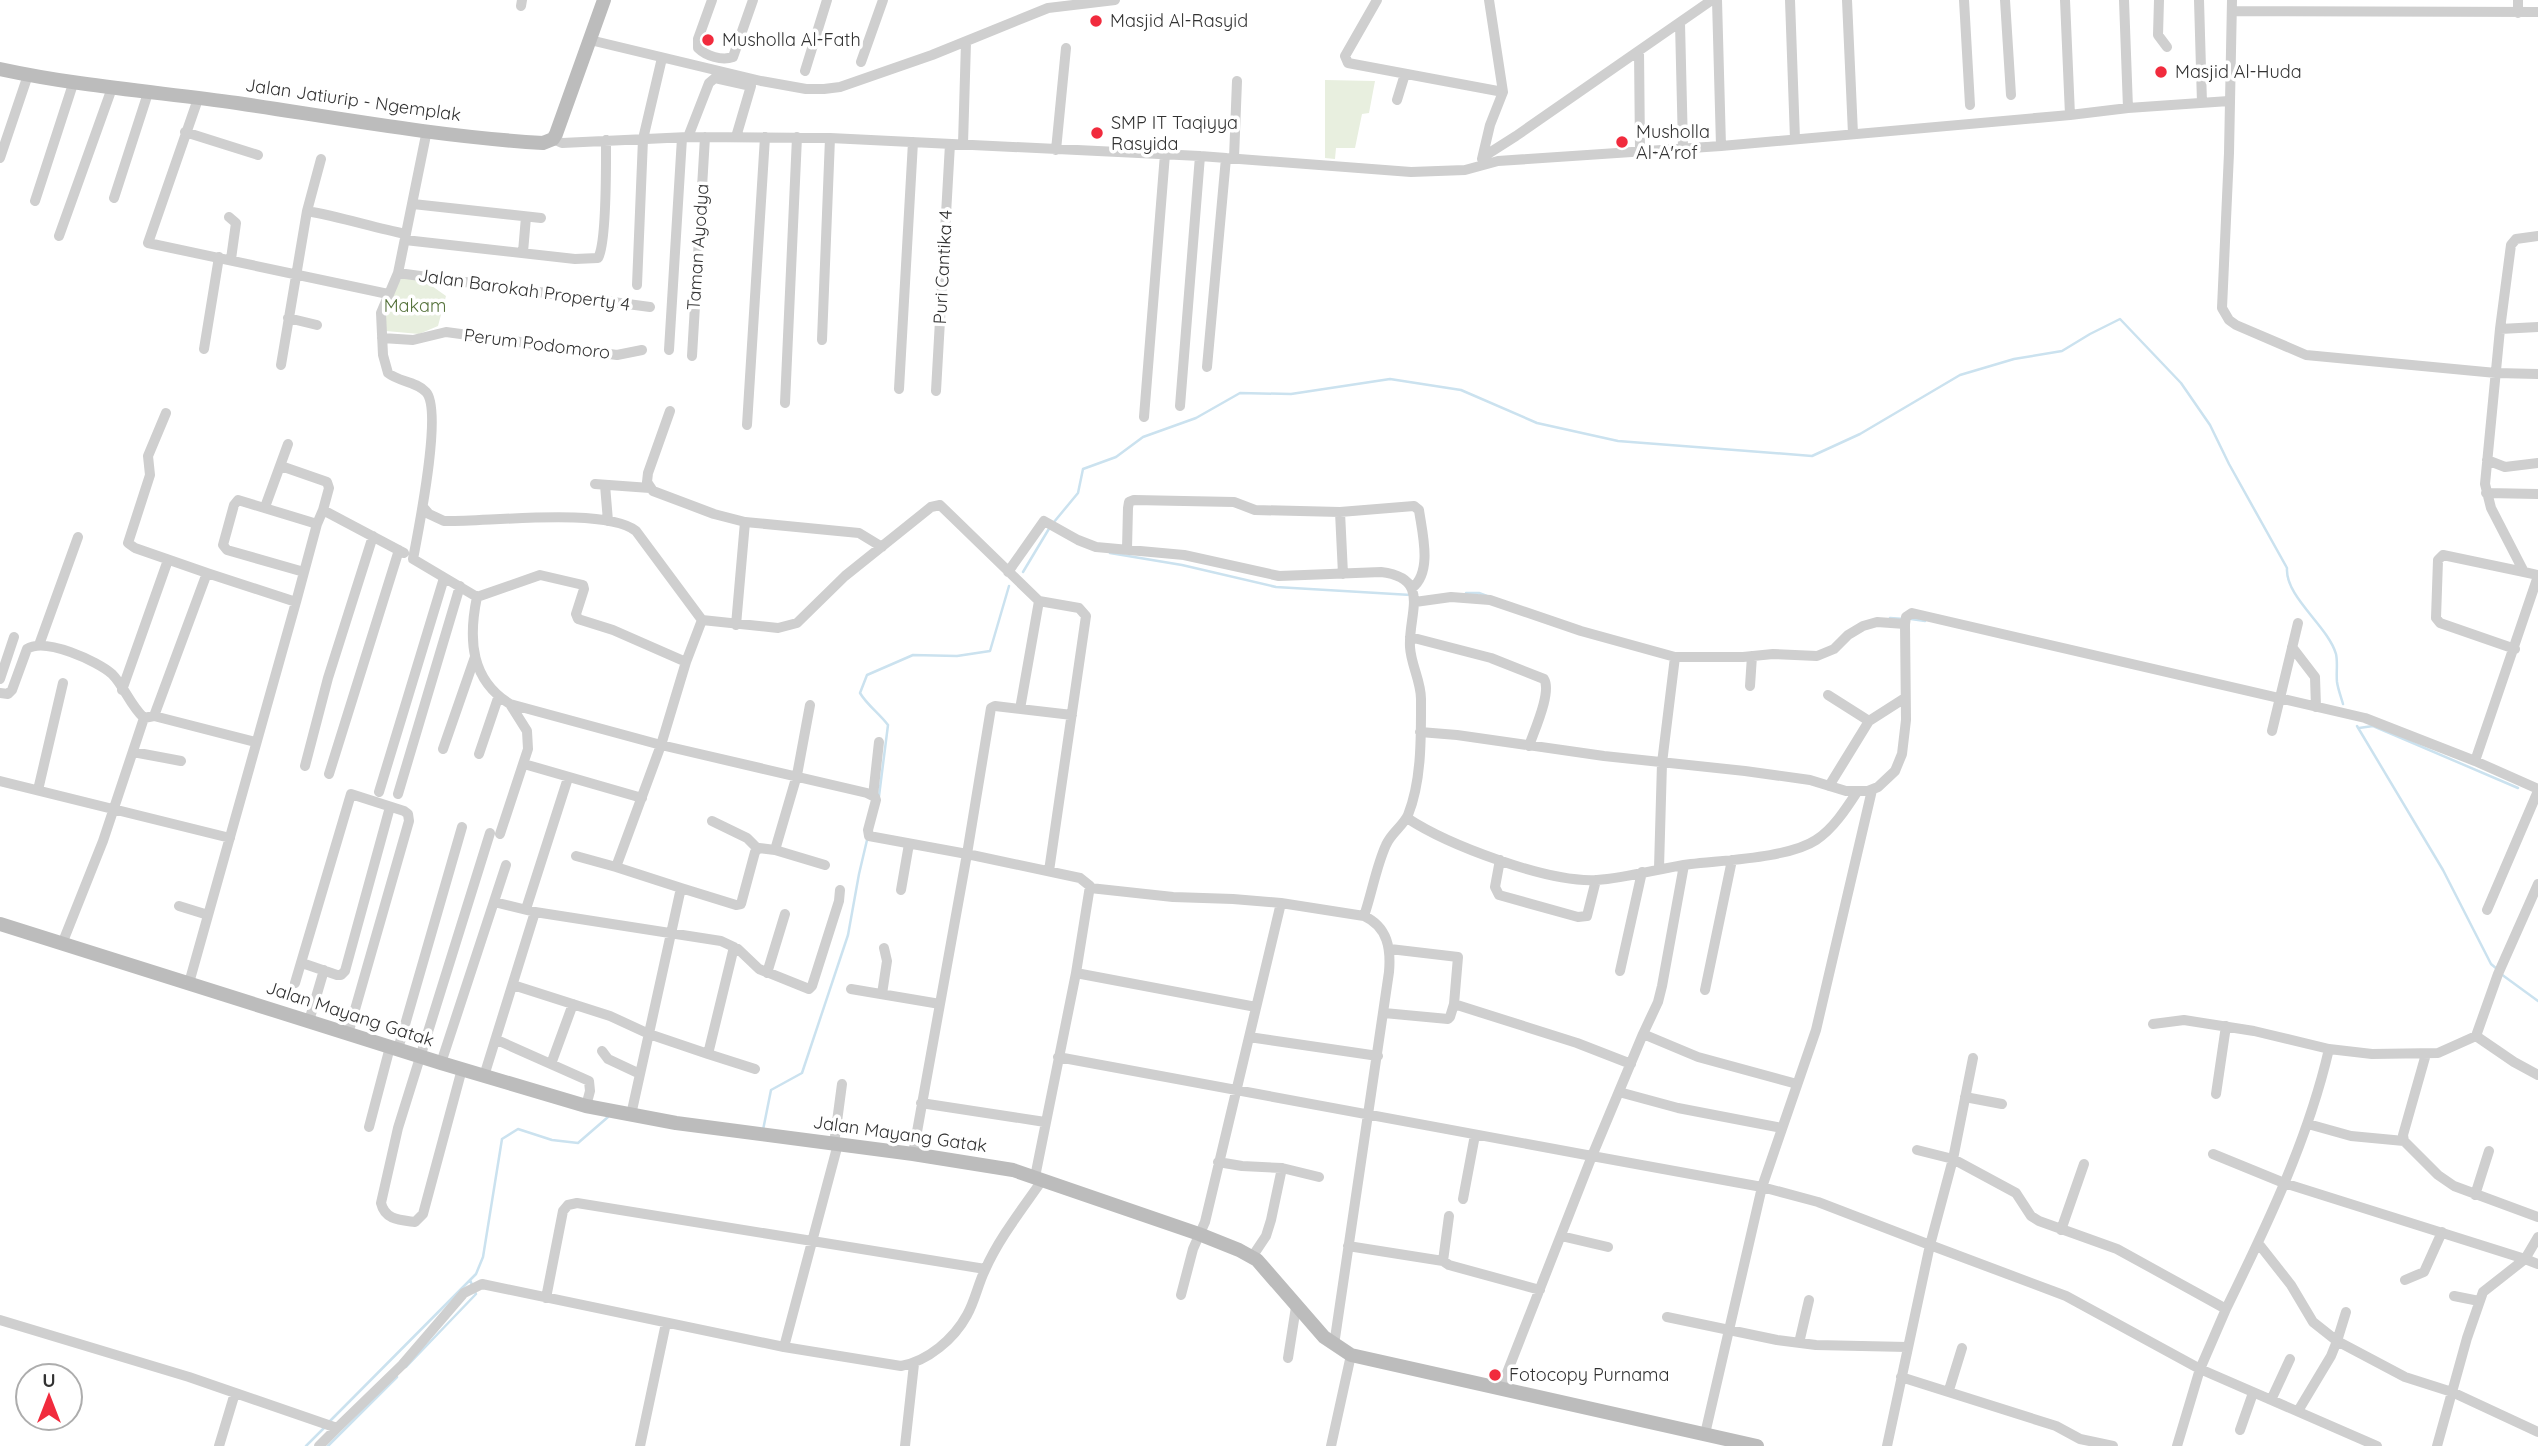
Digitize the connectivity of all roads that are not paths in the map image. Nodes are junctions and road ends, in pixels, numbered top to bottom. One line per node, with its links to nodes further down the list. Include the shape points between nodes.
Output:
1 (604, 0): 39 (street)
2 (712, 0): 3 (street, via 698,48 726,59 733,57)
3 (753, 0)
4 (827, 0): 47 (street)
5 (883, 0): 45 (street)
6 (1115, 0): 27 (street)
7 (1377, 0): 48 (street, via 1346,60)
8 (1489, 0): 53 (street)
9 (1712, 0): 38 (street)
10 (1717, 0): 79 (street)
11 (1790, 0): 74 (street)
12 (1847, 0): 65 (street)
13 (1964, 0): 60 (street)
14 (2005, 0): 55 (street)
15 (2065, 0): 62 (street)
16 (2124, 0): 61 (street)
17 (2159, 0): 41 (street, via 2158,35)
18 (2199, 0): 59 (street)
19 (2278, 0): 29 (street)
20 (2316, 0): 30 (street)
21 (2362, 0): 32 (street)
22 (2384, 0): 33 (street)
23 (2418, 0): 34 (street)
24 (2451, 0): 35 (street)
25 (2487, 0): 36 (street)
26 (2518, 0): 37 (street)
27 (1083, 1): 40 (street, via 1048,8)
28 (2232, 5): 29 (street); 58 (street)
29 (2278, 12): 30 (street)
30 (2316, 12): 32 (street)
31 (2538, 12): 37 (street)
32 (2362, 13): 33 (street)
33 (2383, 13): 34 (street)
34 (2418, 13): 35 (street)
35 (2451, 13): 36 (street)
36 (2488, 13): 37 (street)
37 (2518, 13)
38 (1680, 23): 43 (street); 80 (street)
39 (592, 33): 44 (street); 72 (street)
40 (966, 42): 44 (street, via 824,89 761,81); 78 (street)
41 (2167, 47)
42 (1066, 48): 81 (street)
43 (1639, 51): 82 (street); 89 (street)
44 (662, 58): 73 (street)
45 (861, 62)
46 (0, 69): 49 (street, Jalan Jatiurip - Ngemplak)
47 (805, 71)
48 (1405, 74): 53 (street); 57 (street)
49 (28, 75): 51 (street, Jalan Jatiurip - Ngemplak); 86 (street)
50 (1237, 81): 87 (street)
51 (73, 84): 52 (street, Jalan Jatiurip - Ngemplak); 91 (street)
52 (112, 88): 54 (street, Jalan Jatiurip - Ngemplak); 97 (street)
53 (1503, 92): 89 (street)
54 (148, 93): 56 (street, Jalan Jatiurip - Ngemplak); 90 (street)
55 (2011, 95)
56 (198, 99): 63 (street, Jalan Jatiurip - Ngemplak); 64 (street)
57 (1398, 100)
58 (2229, 101): 59 (street); 120 (street, via 2222,301 2229,320 2306,355)
59 (2202, 103): 61 (street)
60 (1970, 105)
61 (2128, 108): 62 (street)
62 (2070, 115): 65 (street)
63 (426, 130): 72 (street, Jalan Jatiurip - Ngemplak, via 543,143); 92 (street)
64 (185, 132): 84 (street); 101 (street, via 148,243)
65 (1853, 134): 74 (street)
66 (705, 137): 67 (street); 70 (street); 117 (street, Taman Ayodya)
67 (736, 137): 68 (street); 70 (street, via 751,86 715,79 709,83)
68 (765, 137): 69 (street); 129 (street)
69 (797, 137): 71 (street); 124 (street)
70 (685, 138): 73 (street); 115 (street)
71 (830, 138): 76 (street); 113 (street)
72 (553, 139): 75 (street, via 562,143)
73 (643, 139): 75 (street); 105 (street)
74 (1795, 139): 79 (street)
75 (606, 141): 100 (street, via 598,258)
76 (913, 142): 77 (street); 122 (street)
77 (950, 144): 78 (street); 123 (street, Puri Cantika 4)
78 (963, 144): 81 (street)
79 (1721, 146): 80 (street)
80 (1683, 147): 82 (street)
81 (1056, 150): 83 (street)
82 (1640, 150): 89 (street)
83 (1165, 154): 85 (street); 128 (street)
84 (258, 155)
85 (1200, 156): 87 (street); 125 (street)
86 (0, 158)
87 (1230, 158): 89 (street, via 1411,172 1465,170); 119 (street)
88 (321, 159): 93 (street)
89 (1481, 161)
90 (114, 198)
91 (35, 201)
92 (413, 204): 95 (street); 99 (street)
93 (307, 211): 99 (street); 104 (street)
94 (229, 217): 102 (street, via 236,223)
95 (526, 217): 96 (street); 100 (street)
96 (541, 218)
97 (59, 236)
98 (2538, 236): 111 (street, via 2516,239 2511,246)
99 (406, 237): 100 (street); 103 (street)
100 (523, 252)
101 (219, 257): 102 (street); 114 (street)
102 (231, 259): 104 (street)
103 (397, 273): 106 (street); 107 (street, Jalan Barokah Property 4)
104 (296, 274): 106 (street); 108 (street)
105 (637, 285)
106 (388, 294): 112 (street, via 381,313)
107 (650, 307)
108 (288, 318): 109 (street); 118 (street)
109 (317, 325)
110 (2538, 327): 111 (street)
111 (2500, 329): 120 (street)
112 (382, 338): 116 (street, Perum Podomoro, via 413,340 446,332 617,355); 139 (street, via 388,373 424,390 433,406)
113 (822, 341)
114 (204, 349)
115 (669, 350)
116 (642, 351)
117 (692, 356)
118 (281, 365)
119 (1208, 367)
120 (2496, 373): 121 (street); 132 (street)
121 (2538, 374)
122 (899, 389)
123 (936, 391)
124 (785, 403)
125 (1180, 406)
126 (670, 411): 134 (street, via 649,473)
127 (166, 413): 150 (street, via 148,456 150,475 128,539 131,546)
128 (1144, 417)
129 (747, 425)
130 (288, 444): 133 (street)
131 (2538, 463): 132 (street)
132 (2487, 464): 135 (street)
133 (281, 466): 137 (street); 138 (street, via 327,482)
134 (650, 488): 141 (street, via 600,484); 142 (street, via 666,498)
135 (2486, 492): 136 (street); 153 (street)
136 (2538, 494)
137 (265, 507): 143 (street); 151 (street, via 236,501 223,548)
138 (323, 510): 143 (street); 144 (street)
139 (422, 512): 141 (street, via 444,521); 149 (street)
140 (1340, 512): 147 (street, via 1255,510 1234,502 1134,500 1128,508); 155 (street); 159 (street, via 1416,508 1423,538 1423,569)
141 (608, 521): 163 (street, via 636,531)
142 (745, 522): 146 (street, via 856,532); 166 (street)
143 (317, 524): 151 (street)
144 (373, 536): 148 (street); 207 (street)
145 (78, 537): 169 (street)
146 (882, 547): 152 (street, via 937,504); 166 (street, via 797,623 778,628)
147 (1127, 549): 152 (street, via 1096,547 1042,522); 155 (street, via 1184,555 1279,576)
148 (398, 550): 149 (street); 208 (street)
149 (413, 559): 157 (street)
150 (168, 560): 154 (street); 181 (street)
151 (304, 572): 162 (street)
152 (1008, 572): 161 (street)
153 (2524, 572): 156 (street); 171 (street, via 2443,555 2438,560 2436,618 2440,623)
154 (207, 573): 162 (street); 192 (street)
155 (1343, 574): 159 (street, via 1388,573)
156 (2538, 575): 171 (street)
157 (444, 578): 158 (street); 216 (street)
158 (460, 586): 160 (street); 218 (street)
159 (1414, 595): 168 (street); 177 (street, via 1490,600)
160 (477, 597): 174 (street, via 540,575 583,585 578,619); 176 (street)
161 (1039, 601): 190 (street); 191 (street, via 1079,608 1086,616)
162 (296, 602): 196 (street)
163 (702, 620): 166 (street); 174 (street)
164 (1905, 621): 175 (street, via 1863,626 1824,655); 185 (street); 186 (street, via 1912,613 1929,616)
165 (2298, 623): 170 (street)
166 (736, 625)
167 (14, 637): 172 (street)
168 (1410, 637): 195 (street, via 1420,690); 199 (street, via 1491,658 1544,679 1546,692)
169 (39, 645): 173 (street); 181 (street, via 93,662 113,675)
170 (2292, 646): 186 (street); 189 (street, via 2315,677)
171 (2515, 649): 204 (street)
172 (10, 651): 173 (street); 178 (street)
173 (25, 654): 182 (street, via 12,690)
174 (689, 654): 198 (street)
175 (1752, 656): 177 (street); 180 (street)
176 (475, 657): 184 (street, via 483,679); 200 (street)
177 (1675, 657): 205 (street)
178 (0, 679)
179 (63, 683): 213 (street)
180 (1750, 685)
181 (122, 690): 192 (street)
182 (0, 693)
183 (1828, 695): 193 (street)
184 (498, 698): 187 (street); 202 (street)
185 (1905, 698): 193 (street); 214 (street, via 1900,762)
186 (2279, 698): 189 (street); 194 (street)
187 (510, 704): 198 (street); 206 (street, via 528,734)
188 (810, 705): 209 (street)
189 (2316, 707): 204 (street, via 2365,718)
190 (1020, 709): 191 (street); 230 (street, via 995,706 989,712)
191 (1072, 715): 239 (street)
192 (149, 717): 196 (street); 201 (street)
193 (1869, 721): 212 (street)
194 (2272, 731)
195 (1420, 732): 199 (street); 223 (street)
196 (256, 742): 226 (street)
197 (879, 742): 219 (street)
198 (661, 744): 209 (street); 220 (street)
199 (1529, 746): 205 (street)
200 (443, 749)
201 (133, 752): 203 (street); 222 (street)
202 (479, 754)
203 (181, 761)
204 (2475, 761): 215 (street)
205 (1662, 763): 212 (street); 238 (street)
206 (524, 764): 210 (street); 293 (street, via 495,834)
207 (304, 766)
208 (328, 774)
209 (797, 775): 219 (street); 229 (street)
210 (568, 778): 220 (street); 250 (street)
211 (0, 781): 213 (street)
212 (1829, 786): 217 (street)
213 (38, 790): 222 (street)
214 (1872, 790): 217 (street); 304 (street, via 1815,1034)
215 (2538, 790): 251 (street)
216 (379, 792)
217 (1857, 792): 233 (street, via 1814,842)
218 (398, 794)
219 (873, 796): 227 (street, via 869,836)
220 (642, 798): 237 (street)
221 (390, 807): 261 (street, via 351,794); 262 (street, via 345,971 341,975); 280 (street, via 407,812 409,821)
222 (114, 808): 226 (street); 257 (street)
223 (1407, 818): 232 (street); 254 (street, via 1387,843)
224 (712, 821): 228 (street, via 747,838)
225 (462, 827): 286 (street)
226 (230, 838): 253 (street)
227 (909, 844): 230 (street); 246 (street)
228 (758, 849): 229 (street); 243 (street, via 739,905)
229 (775, 850): 234 (street)
230 (967, 854): 239 (street); 273 (street)
231 (576, 856): 237 (street)
232 (1500, 860): 241 (street, via 1568,878); 241 (street, via 1495,887 1499,895 1578,918 1587,916)
233 (1732, 860): 235 (street); 270 (street)
234 (825, 865)
235 (1684, 865): 238 (street); 282 (street, via 1662,986)
236 (506, 866): 247 (street)
237 (616, 867): 243 (street)
238 (1659, 868): 240 (street)
239 (1048, 871): 244 (street, via 1080,878)
240 (1642, 872): 241 (street); 263 (street)
241 (1596, 880)
242 (2538, 884): 283 (street)
243 (681, 888): 256 (street)
244 (1090, 888): 248 (street); 265 (street)
245 (840, 890): 264 (street, via 811,989)
246 (901, 890)
247 (495, 902): 250 (street); 295 (street)
248 (1281, 903): 254 (street); 275 (street)
249 (179, 906): 253 (street)
250 (531, 910): 256 (street); 268 (street)
251 (2487, 910)
252 (785, 914): 264 (street)
253 (208, 915): 267 (street)
254 (1364, 916): 260 (street, via 1376,922)
255 (0, 924): 257 (street, Jalan Mayang Gatak)
256 (671, 933): 258 (street); 281 (street)
257 (62, 944): 267 (street, Jalan Mayang Gatak)
258 (734, 947): 264 (street); 289 (street)
259 (884, 948): 271 (street, via 887,961)
260 (1390, 949): 274 (street, via 1458,958); 276 (street)
261 (302, 963): 262 (street); 266 (street)
262 (324, 970): 277 (street)
263 (1620, 971)
264 (767, 973)
265 (1076, 974): 275 (street); 291 (street)
266 (295, 983)
267 (190, 984): 277 (street, Jalan Mayang Gatak)
268 (513, 985): 272 (street); 285 (street)
269 (851, 989): 271 (street)
270 (1706, 990)
271 (882, 994): 273 (street)
272 (573, 1004): 281 (street); 296 (street)
273 (940, 1004): 309 (street)
274 (1454, 1004): 276 (street, via 1448,1019); 297 (street)
275 (1256, 1007): 284 (street)
276 (1384, 1013): 292 (street)
277 (309, 1021): 280 (street, Jalan Mayang Gatak)
278 (2153, 1024): 279 (street, via 2184,1020)
279 (2226, 1026): 287 (street); 307 (street)
280 (348, 1034): 286 (street, Jalan Mayang Gatak)
281 (649, 1034): 289 (street); 300 (street)
282 (1643, 1034): 297 (street); 304 (street, via 1698,1057)
283 (2476, 1036): 290 (street); 301 (street)
284 (1249, 1037): 292 (street); 305 (street)
285 (497, 1040): 296 (street); 302 (street)
286 (394, 1048): 293 (street, Jalan Mayang Gatak); 316 (street)
287 (2329, 1049): 290 (street); 315 (street)
288 (602, 1051): 300 (street, via 608,1059)
289 (708, 1054): 299 (street)
290 (2426, 1054): 319 (street)
291 (1058, 1056): 305 (street); 314 (street)
292 (1378, 1056): 313 (street)
293 (422, 1057): 295 (street, Jalan Mayang Gatak); 298 (street, via 398,1128 381,1203 383,1211 397,1220 415,1222 423,1214)
294 (1973, 1058): 308 (street)
295 (441, 1063): 298 (street, Jalan Mayang Gatak)
296 (551, 1064): 311 (street, via 589,1081)
297 (1630, 1064): 306 (street)
298 (462, 1069): 302 (street, Jalan Mayang Gatak)
299 (755, 1069)
300 (640, 1074): 312 (street)
301 (2538, 1075)
302 (484, 1076): 311 (street, Jalan Mayang Gatak)
303 (842, 1084): 320 (street)
304 (1797, 1084): 317 (street)
305 (1235, 1091): 313 (street); 327 (street)
306 (1619, 1092): 317 (street); 325 (street)
307 (2216, 1094)
308 (1965, 1097): 310 (street); 326 (street)
309 (921, 1102): 314 (street); 323 (street)
310 (2002, 1104)
311 (586, 1106): 312 (street, Jalan Mayang Gatak)
312 (631, 1115): 320 (street, Jalan Mayang Gatak)
313 (1369, 1115): 318 (street); 346 (street)
314 (1045, 1122): 331 (street)
315 (2308, 1124): 319 (street, via 2351,1136); 332 (street)
316 (369, 1128)
317 (1782, 1128): 333 (street)
318 (1475, 1135): 325 (street); 335 (street)
319 (2404, 1141): 334 (street, via 2442,1179)
320 (836, 1144): 323 (street, Jalan Mayang Gatak); 343 (street)
321 (1917, 1150): 326 (street)
322 (2489, 1151): 334 (street)
323 (913, 1154): 331 (street, Jalan Mayang Gatak)
324 (2213, 1154): 332 (street)
325 (1592, 1156): 333 (street); 341 (street)
326 (1953, 1159): 338 (street, via 2016,1193 2031,1216); 345 (street)
327 (1218, 1162): 329 (street); 340 (street)
328 (2084, 1164): 338 (street)
329 (1282, 1168): 330 (street); 348 (street, via 1272,1220)
330 (1319, 1177)
331 (1039, 1178): 340 (street, Jalan Mayang Gatak); 352 (street)
332 (2284, 1183): 339 (street); 344 (street)
333 (1762, 1187): 345 (street, via 1818,1202); 366 (street)
334 (2475, 1195): 337 (street)
335 (1463, 1199)
336 (1449, 1216): 350 (street)
337 (2538, 1217)
338 (2061, 1230): 361 (street, via 2117,1249)
339 (2442, 1232): 349 (street); 353 (street, via 2424,1272)
340 (1199, 1234): 348 (street, Jalan Mayang Gatak); 355 (street)
341 (1561, 1236): 347 (street); 354 (street)
342 (2538, 1237): 349 (street)
343 (813, 1240): 352 (street); 357 (street, via 572,1203 563,1211); 370 (street)
344 (2260, 1240): 361 (street); 367 (street, via 2313,1322)
345 (1930, 1245): 371 (street); 377 (street, via 2066,1296)
346 (1348, 1246): 350 (street); 369 (street)
347 (1608, 1247)
348 (1252, 1257): 360 (street, Jalan Mayang Gatak)
349 (2525, 1259): 351 (street); 359 (street, via 2486,1288)
350 (1443, 1261): 354 (street)
351 (2538, 1264)
352 (985, 1269): 376 (street, via 968,1315 953,1335)
353 (2405, 1280)
354 (1540, 1290): 379 (street)
355 (1181, 1295)
356 (2454, 1296): 359 (street)
357 (546, 1298): 365 (street); 386 (street, via 489,1285 464,1293 402,1364)
358 (1809, 1300): 368 (street)
359 (2479, 1301): 381 (street)
360 (1296, 1307): 369 (street, Jalan Mayang Gatak); 374 (street)
361 (2226, 1309): 377 (street)
362 (2346, 1312): 367 (street)
363 (1667, 1317): 366 (street)
364 (0, 1320): 383 (street)
365 (666, 1323): 370 (street); 393 (street)
366 (1729, 1330): 368 (street); 389 (street)
367 (2337, 1341): 381 (street, via 2405,1377); 385 (street)
368 (1799, 1343): 371 (street)
369 (1334, 1345): 373 (street, Jalan Mayang Gatak)
370 (784, 1348): 376 (street, via 890,1366)
371 (1907, 1348): 378 (street)
372 (1962, 1348): 380 (street)
373 (1351, 1355): 379 (street, Jalan Mayang Gatak); 395 (street)
374 (1288, 1358)
375 (2290, 1359): 384 (street)
376 (914, 1364): 394 (street)
377 (2200, 1369): 382 (street); 399 (street)
378 (1901, 1377): 380 (street); 397 (street)
379 (1501, 1388): 389 (street, Jalan Mayang Gatak)
380 (1949, 1390): 398 (street, via 2056,1426 2080,1439)
381 (2452, 1392): 388 (street); 401 (street)
382 (2253, 1393): 384 (street); 387 (street)
383 (235, 1394): 386 (street); 391 (street)
384 (2271, 1400): 385 (street)
385 (2298, 1411): 400 (street)
386 (332, 1426): 392 (street)
387 (2240, 1430)
388 (2538, 1432)
389 (1705, 1434): 390 (street, Jalan Mayang Gatak)
390 (1727, 1443): 396 (street, Jalan Mayang Gatak)
391 (219, 1446)
392 (319, 1446)
393 (640, 1446)
394 (905, 1446)
395 (1331, 1446)
396 (1757, 1446)
397 (1888, 1446)
398 (2113, 1446)
399 (2177, 1446)
400 (2377, 1446)
401 (2437, 1446)

